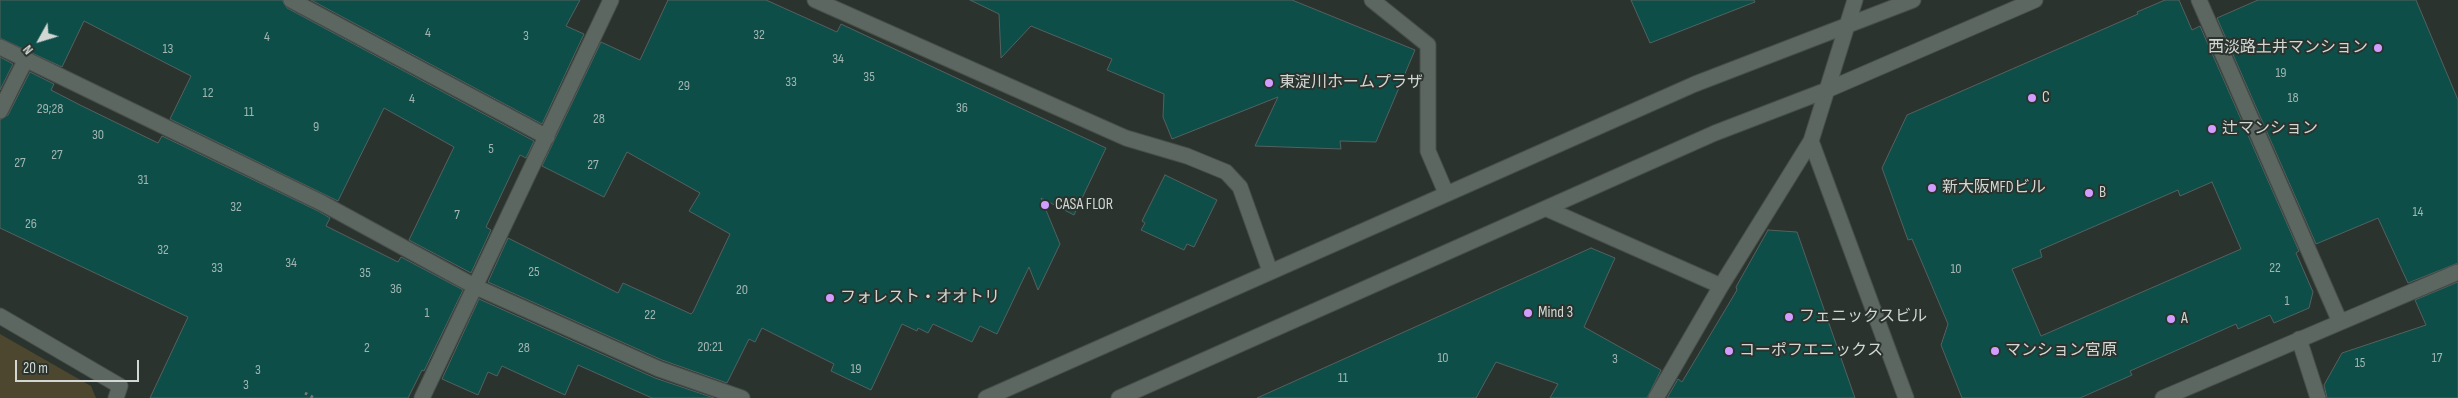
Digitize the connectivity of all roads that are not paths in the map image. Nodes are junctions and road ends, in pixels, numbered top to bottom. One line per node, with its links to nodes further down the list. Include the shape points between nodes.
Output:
1 (290, 0): 14 (street)
2 (611, 0): 14 (street)
3 (815, 0): 18 (street, via 1126,138 1187,156 1226,172 1240,187)
4 (1372, 0): 16 (street, via 1428,45 1428,151)
5 (1855, 0): 9 (street)
6 (1913, 0): 9 (street)
7 (2035, 0): 12 (street)
8 (2199, 0): 23 (street)
9 (1847, 26): 12 (street); 16 (street, via 1695,84)
10 (0, 47): 11 (street)
11 (26, 59): 13 (street); 21 (street, via 322,203)
12 (1827, 90): 15 (street); 17 (street, via 1715,133)
13 (0, 111)
14 (547, 137): 21 (street)
15 (1811, 141): 20 (street); 31 (street)
16 (1446, 192): 18 (street)
17 (1547, 209): 20 (street); 29 (street)
18 (1270, 271): 28 (street)
19 (2458, 272): 23 (street)
20 (1721, 286): 30 (street)
21 (476, 287): 26 (street); 27 (street, via 659,369)
22 (0, 316): 25 (street, via 120,386)
23 (2340, 322): 24 (street)
24 (2299, 339): 32 (street); 33 (street)
25 (116, 398)
26 (422, 398)
27 (742, 398)
28 (986, 398)
29 (1119, 398)
30 (1656, 398)
31 (1906, 398)
32 (2163, 398)
33 (2318, 398)

